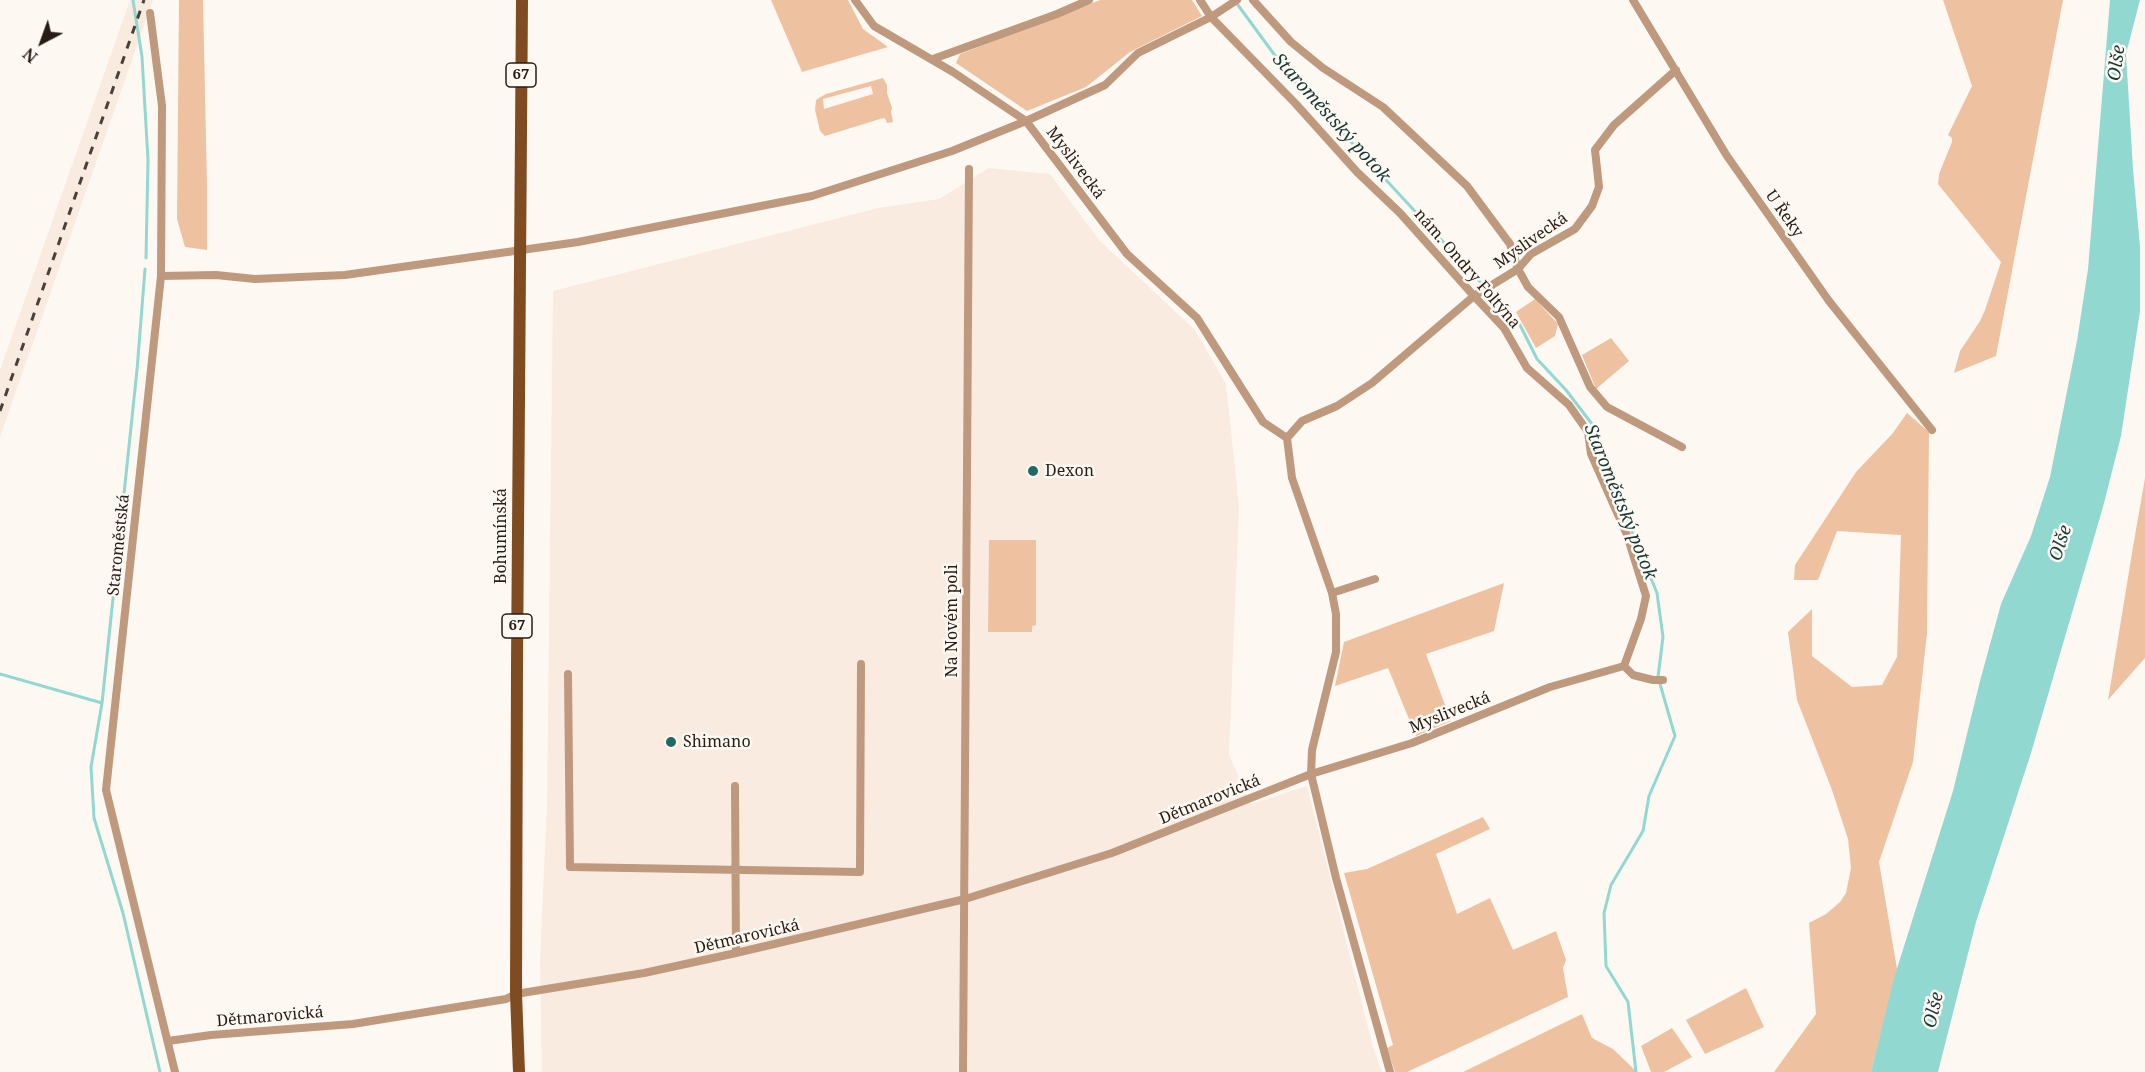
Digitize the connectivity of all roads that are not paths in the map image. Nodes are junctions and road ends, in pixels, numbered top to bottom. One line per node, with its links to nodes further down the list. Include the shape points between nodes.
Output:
1 (522, 0): 14 (main road, Bohumínská / 67)
2 (855, 0): 10 (street, Myslivecká, via 874,26)
3 (1089, 0): 10 (street)
4 (1200, 0): 9 (street, nám. Ondry Foltýna)
5 (1253, 0): 15 (street, nám. Ondry Foltýna, via 1291,42 1383,107 1467,186 1510,244)
6 (1633, 0): 11 (street, U Řeky)
7 (1235, 1): 9 (street, Myslivecká)
8 (150, 14): 16 (street, Staroměstská, via 162,106)
9 (1211, 17): 12 (street, Myslivecká, via 1138,53 1105,85); 17 (street, nám. Ondry Foltýna, via 1356,172 1400,213)
10 (933, 59): 12 (street, Myslivecká)
11 (1676, 70): 15 (street, Myslivecká, via 1614,125 1596,150 1599,187 1592,206 1575,229 1531,254); 18 (street, U Řeky, via 1727,156 1829,301)
12 (1026, 121): 14 (street, via 952,151 812,196); 19 (street, Myslivecká, via 1127,254 1197,318 1263,422)
13 (969, 169): 30 (street, Na Novém poli)
14 (519, 250): 16 (street, via 345,275 255,279); 32 (main road, Bohumínská / 67)
15 (1518, 269): 17 (street, Myslivecká); 20 (street, nám. Ondry Foltýna, via 1528,287 1559,316 1590,387 1607,406)
16 (161, 276): 33 (street, Staroměstská, via 106,790)
17 (1474, 296): 19 (street, Myslivecká, via 1372,383 1337,406 1302,421); 24 (street, nám. Ondry Foltýna, via 1504,328 1527,368 1569,405 1588,432 1591,454 1627,535 1646,596)
18 (1932, 430)
19 (1287, 438): 22 (street, via 1292,478)
20 (1682, 447)
21 (1375, 579): 22 (street)
22 (1332, 593): 27 (street, via 1336,652 1312,750)
23 (861, 664): 29 (street, via 860,872)
24 (1624, 666): 26 (street, via 1633,675); 27 (street, Myslivecká, via 1550,687 1412,743)
25 (567, 674): 29 (street, via 570,867)
26 (1663, 680)
27 (1311, 774): 30 (street, Dětmarovická, via 1112,853); 37 (street)
28 (735, 786): 29 (street)
29 (735, 870): 31 (street)
30 (964, 899): 31 (street, Dětmarovická); 36 (street, Na Novém poli)
31 (736, 953): 32 (street, Dětmarovická)
32 (516, 994): 33 (street, Dětmarovická, via 506,999 353,1024); 35 (main road, Bohumínská / 67)
33 (168, 1041): 34 (street, Staroměstská)
34 (175, 1072)
35 (519, 1072)
36 (963, 1072)
37 (1390, 1072)

